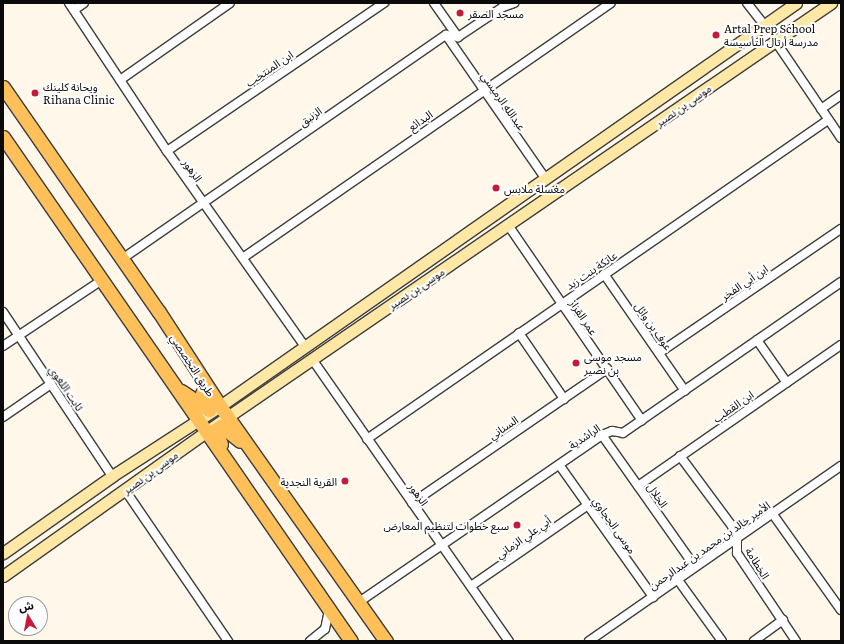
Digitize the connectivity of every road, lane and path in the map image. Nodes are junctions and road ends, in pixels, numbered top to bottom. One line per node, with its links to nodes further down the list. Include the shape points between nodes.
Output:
1 (84, 3): 11 (street)
2 (230, 3): 17 (street)
3 (434, 3): 14 (street)
4 (514, 3): 10 (street)
5 (611, 3): 20 (street, البدائع)
6 (747, 3): 12 (street)
7 (796, 3): 12 (street)
8 (831, 3): 15 (street, موسى بن نصير)
9 (380, 4): 26 (street, ابن المنتخب)
10 (501, 5): 14 (street)
11 (71, 7): 17 (street, الزهور)
12 (764, 25): 16 (street)
13 (446, 36): 14 (street); 20 (street, عبدالله الرميسي); 28 (street, الزنبق)
14 (458, 37)
15 (776, 42): 19 (street, موسى بن نصير); 22 (street)
16 (693, 76): 19 (street); 27 (street)
17 (120, 80): 26 (street, الزهور)
18 (3, 86): 32 (main road, طريق التخصصي)
19 (704, 90): 29 (street, موسى بن نصير)
20 (482, 91): 27 (street, عبدالله الرميسي); 31 (street, البدائع)
21 (841, 95): 22 (street)
22 (821, 109): 23 (street)
23 (828, 120): 25 (street); 33 (street, عاتكة بنت زيد)
24 (3, 137): 34 (main road)
25 (841, 138)
26 (167, 151): 28 (street, الزهور)
27 (545, 178): 43 (street)
28 (204, 204): 31 (street, الزهور); 32 (street, الزنبق)
29 (508, 225): 36 (street, عمر القزاز); 45 (street, موسى بن نصير)
30 (841, 229): 44 (street, ابن أبي الفخر)
31 (244, 257): 43 (street, الزهور)
32 (122, 259): 47 (main road, طريق التخصصي)
33 (604, 274): 36 (street, عاتكة بنت زيد); 44 (street, عوف بن وائل)
34 (102, 280): 39 (street); 50 (main road)
35 (841, 282): 40 (street, الراشدية)
36 (562, 303): 38 (street, عاتكة بنت زيد); 46 (street, عمر القزاز)
37 (3, 312): 39 (street, ثابت اللغوي)
38 (518, 333): 53 (street); 62 (street, عاتكة بنت زيد)
39 (18, 335): 42 (street); 49 (street, ثابت اللغوي)
40 (757, 340): 48 (street); 51 (street, الراشدية)
41 (841, 345): 48 (street, ابن القطب)
42 (3, 346)
43 (304, 346): 52 (street)
44 (659, 353): 51 (street, عوف بن وائل)
45 (312, 359): 55 (street, موسى بن نصير); 62 (street, الزهور)
46 (607, 369): 53 (street, السناني); 58 (street, عمر القزاز)
47 (197, 371): 50 (main road, via 202,392 210,409 203,408 196,400); 54 (main road, طريق التخصصي)
48 (786, 383): 65 (street, ابن القطب)
49 (51, 384): 56 (street); 69 (street, ثابت اللغوي)
50 (178, 389): 59 (main road)
51 (685, 391): 58 (street, الراشدية)
52 (236, 394): 54 (street); 55 (street, via 229,402 230,405 235,408)
53 (564, 399): 72 (street, السناني)
54 (220, 406): 57 (main road, طريق التخصصي); 59 (street)
55 (244, 406): 57 (street, موسى بن نصير)
56 (3, 417)
57 (228, 417): 59 (street, موسى بن نصير); 64 (main road, طريق التخصصي)
58 (642, 420): 61 (street, الراشدية, via 623,434 612,431)
59 (203, 426): 60 (street); 63 (street, موسى بن نصير); 66 (main road)
60 (181, 433): 63 (street, via 191,428 198,430 199,434); 69 (street)
61 (602, 435): 67 (street, الراشدية); 70 (street, الخلال)
62 (367, 439): 72 (street, الزهور)
63 (192, 442): 71 (street, موسى بن نصير)
64 (248, 446): 66 (main road, via 221,426 217,427 215,430); 84 (main road, طريق التخصصي)
65 (680, 456): 70 (street, ابن القطب); 75 (street, الخطامة, via 732,526)
66 (228, 461): 85 (main road)
67 (560, 466): 73 (street, موسى الحجاوي); 76 (street, الراشدية)
68 (841, 466): 74 (street, الأمير خالد بن محمد بن عبدالرحمن)
69 (112, 476): 77 (street)
70 (638, 486): 78 (street, الخلال)
71 (125, 490): 79 (street, موسى بن نصير); 88 (street)
72 (412, 503): 76 (street, الزهور)
73 (588, 505): 81 (street, أبي علي الزماني); 82 (street, موسى الحجاوي)
74 (772, 513): 75 (street, الأمير خالد بن محمد بن عبدالرحمن); 83 (street)
75 (737, 537): 78 (street, الأمير خالد بن محمد بن عبدالرحمن); 87 (street, الخطامة, via 737,553)
76 (441, 546): 81 (street, الزهور); 84 (street, الراشدية)
77 (3, 553)
78 (694, 567): 80 (street, الأمير خالد بن محمد بن عبدالرحمن)
79 (3, 576)
80 (678, 580): 82 (street, الأمير خالد بن محمد بن عبدالرحمن); 94 (street)
81 (471, 586): 92 (street, الزهور)
82 (653, 597): 93 (street, الأمير خالد بن محمد بن عبدالرحمن)
83 (838, 599): 86 (street)
84 (359, 602): 91 (main road, طريق التخصصي)
85 (329, 610): 89 (street, via 325,629); 90 (main road)
86 (841, 610)
87 (783, 620): 95 (street); 96 (street, الخطامة)
88 (228, 641)
89 (310, 641)
90 (351, 641)
91 (386, 641)
92 (509, 641)
93 (589, 641)
94 (722, 641)
95 (754, 641)
96 (796, 641)

